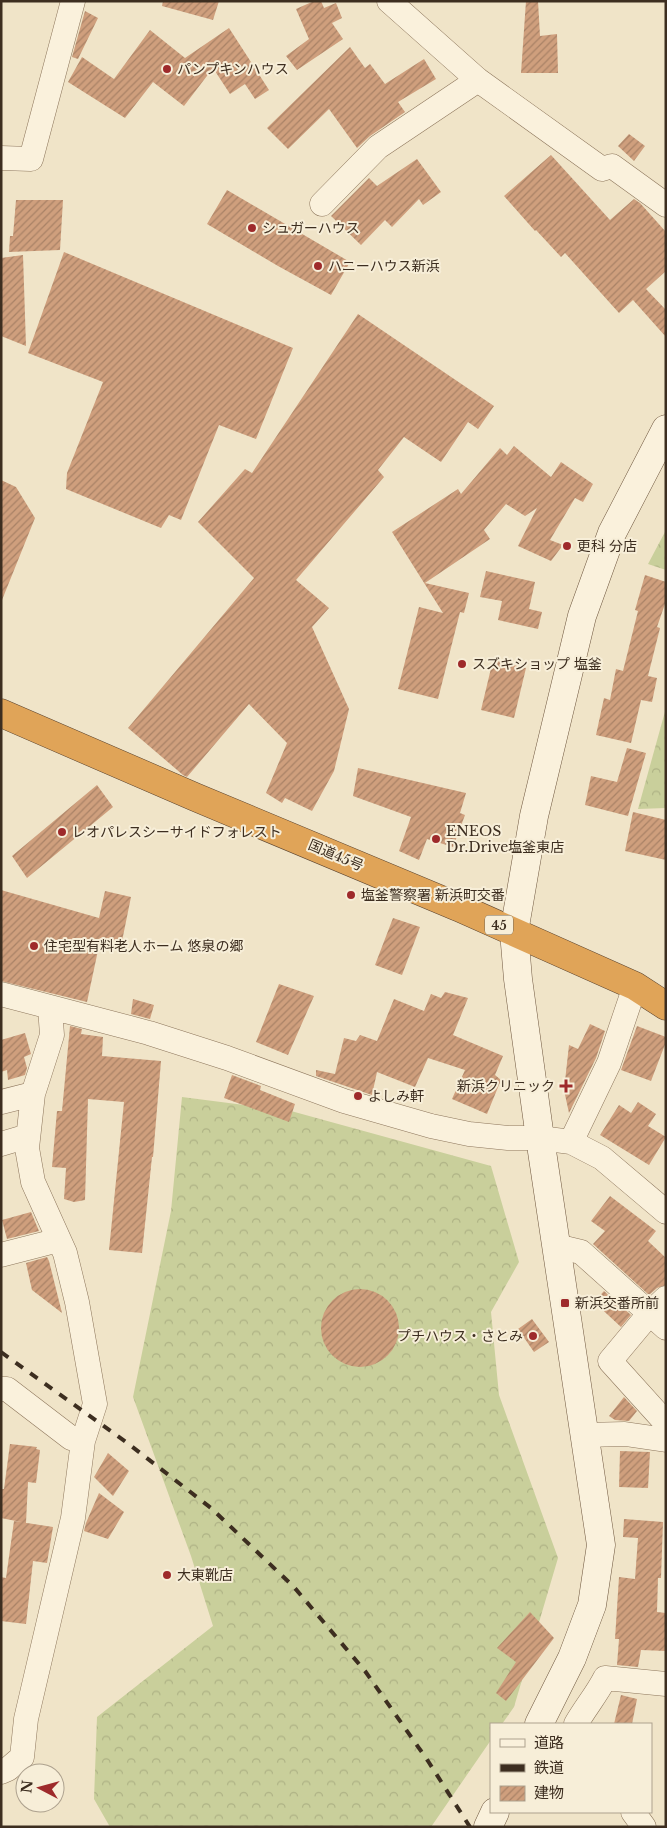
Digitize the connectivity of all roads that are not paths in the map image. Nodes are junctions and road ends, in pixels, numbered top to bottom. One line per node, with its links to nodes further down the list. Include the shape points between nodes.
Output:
1 (73, 1): 4 (street, via 31,160)
2 (389, 1): 3 (street)
3 (478, 80): 5 (street, via 378,147); 6 (street, via 602,169 612,166)
4 (1, 158)
5 (322, 204)
6 (666, 205)
7 (666, 430): 9 (street, via 612,533 582,616 534,816)
8 (1, 713): 9 (highway, 国道45号 / 45)
9 (514, 932): 10 (highway, 国道45号 / 45); 17 (street)
10 (635, 986): 12 (highway, 国道45号 / 45); 18 (street, via 609,1063)
11 (1, 994): 13 (street)
12 (666, 1006)
13 (50, 1007): 14 (street, via 52,1035); 17 (street, via 149,1033 344,1101 431,1126 469,1134)
14 (33, 1094): 15 (street); 16 (street)
15 (1, 1102)
16 (28, 1136): 19 (street); 21 (street, via 33,1182)
17 (540, 1138): 18 (street); 22 (street)
18 (571, 1142): 20 (street, via 602,1158)
19 (1, 1144)
20 (666, 1212)
21 (59, 1240): 23 (street); 29 (street, via 77,1302 95,1404)
22 (556, 1246): 24 (street, via 581,1252); 27 (street)
23 (1, 1256)
24 (660, 1313): 26 (street, via 610,1361)
25 (1, 1389): 29 (street, via 7,1389 70,1438)
26 (666, 1423)
27 (584, 1435): 28 (street, via 625,1434); 31 (street, via 601,1545 592,1605)
28 (666, 1440)
29 (83, 1441): 33 (street, via 73,1518 26,1719 22,1757)
30 (666, 1684): 32 (street, via 605,1678)
31 (551, 1718)
32 (577, 1723)
33 (1, 1772)
34 (495, 1813): 36 (street)
35 (634, 1813): 37 (street)
36 (488, 1827)
37 (644, 1827)

